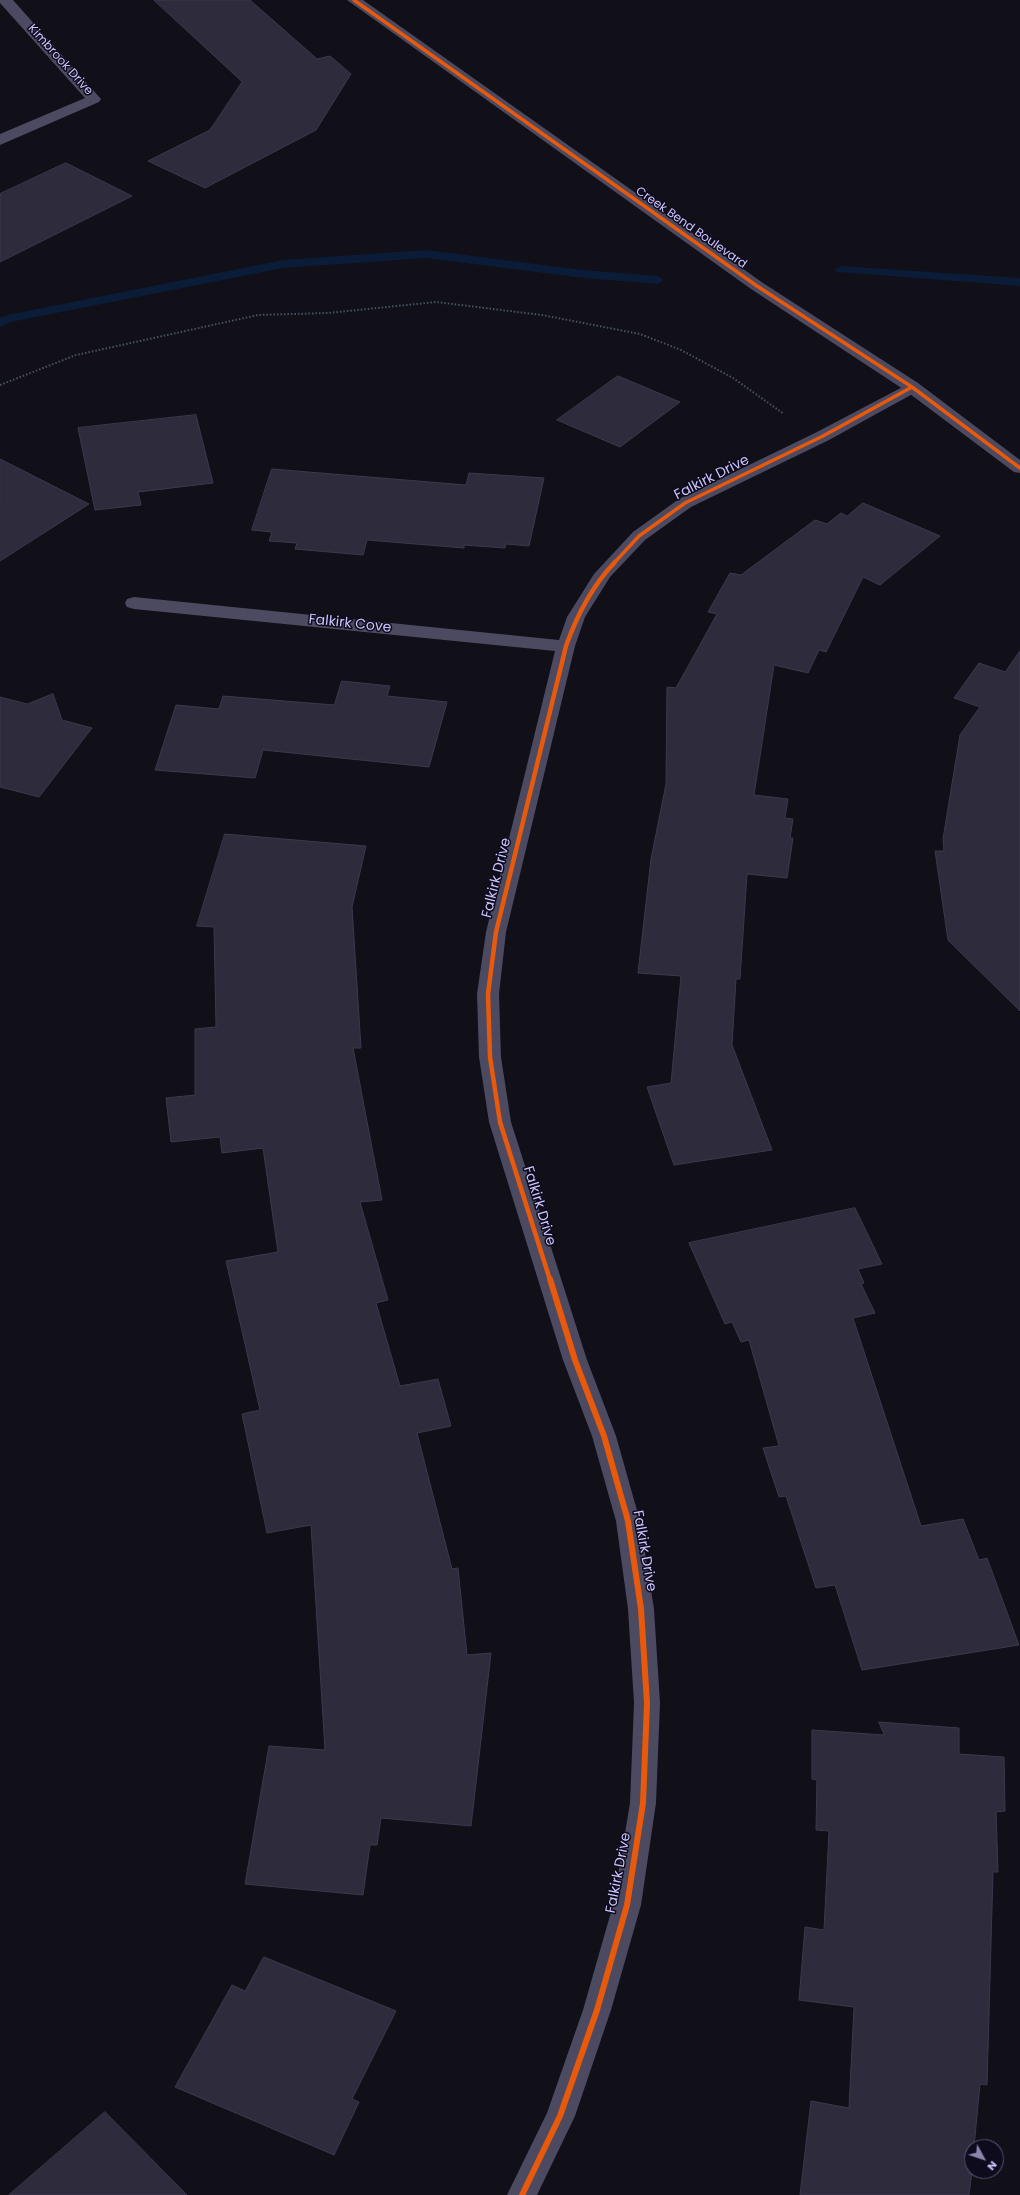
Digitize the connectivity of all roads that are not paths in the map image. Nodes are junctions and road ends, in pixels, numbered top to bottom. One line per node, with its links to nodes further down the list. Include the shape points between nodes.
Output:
1 (5, 0): 3 (street, Kimbrook Drive, via 94,99)
2 (354, 0): 4 (street, Creek Bend Boulevard, via 756,286)
3 (0, 140)
4 (912, 387): 5 (street, Creek Bend Boulevard); 7 (street, Falkirk Drive, via 823,436 686,503 639,536 602,574 576,617)
5 (1020, 468)
6 (134, 602): 7 (street, Falkirk Cove)
7 (566, 646): 8 (street, Falkirk Drive, via 496,932 488,994 490,1057 500,1122 575,1360 604,1436 628,1521 642,1609 647,1703 643,1803 627,1905 597,2010 560,2116)
8 (522, 2195)

